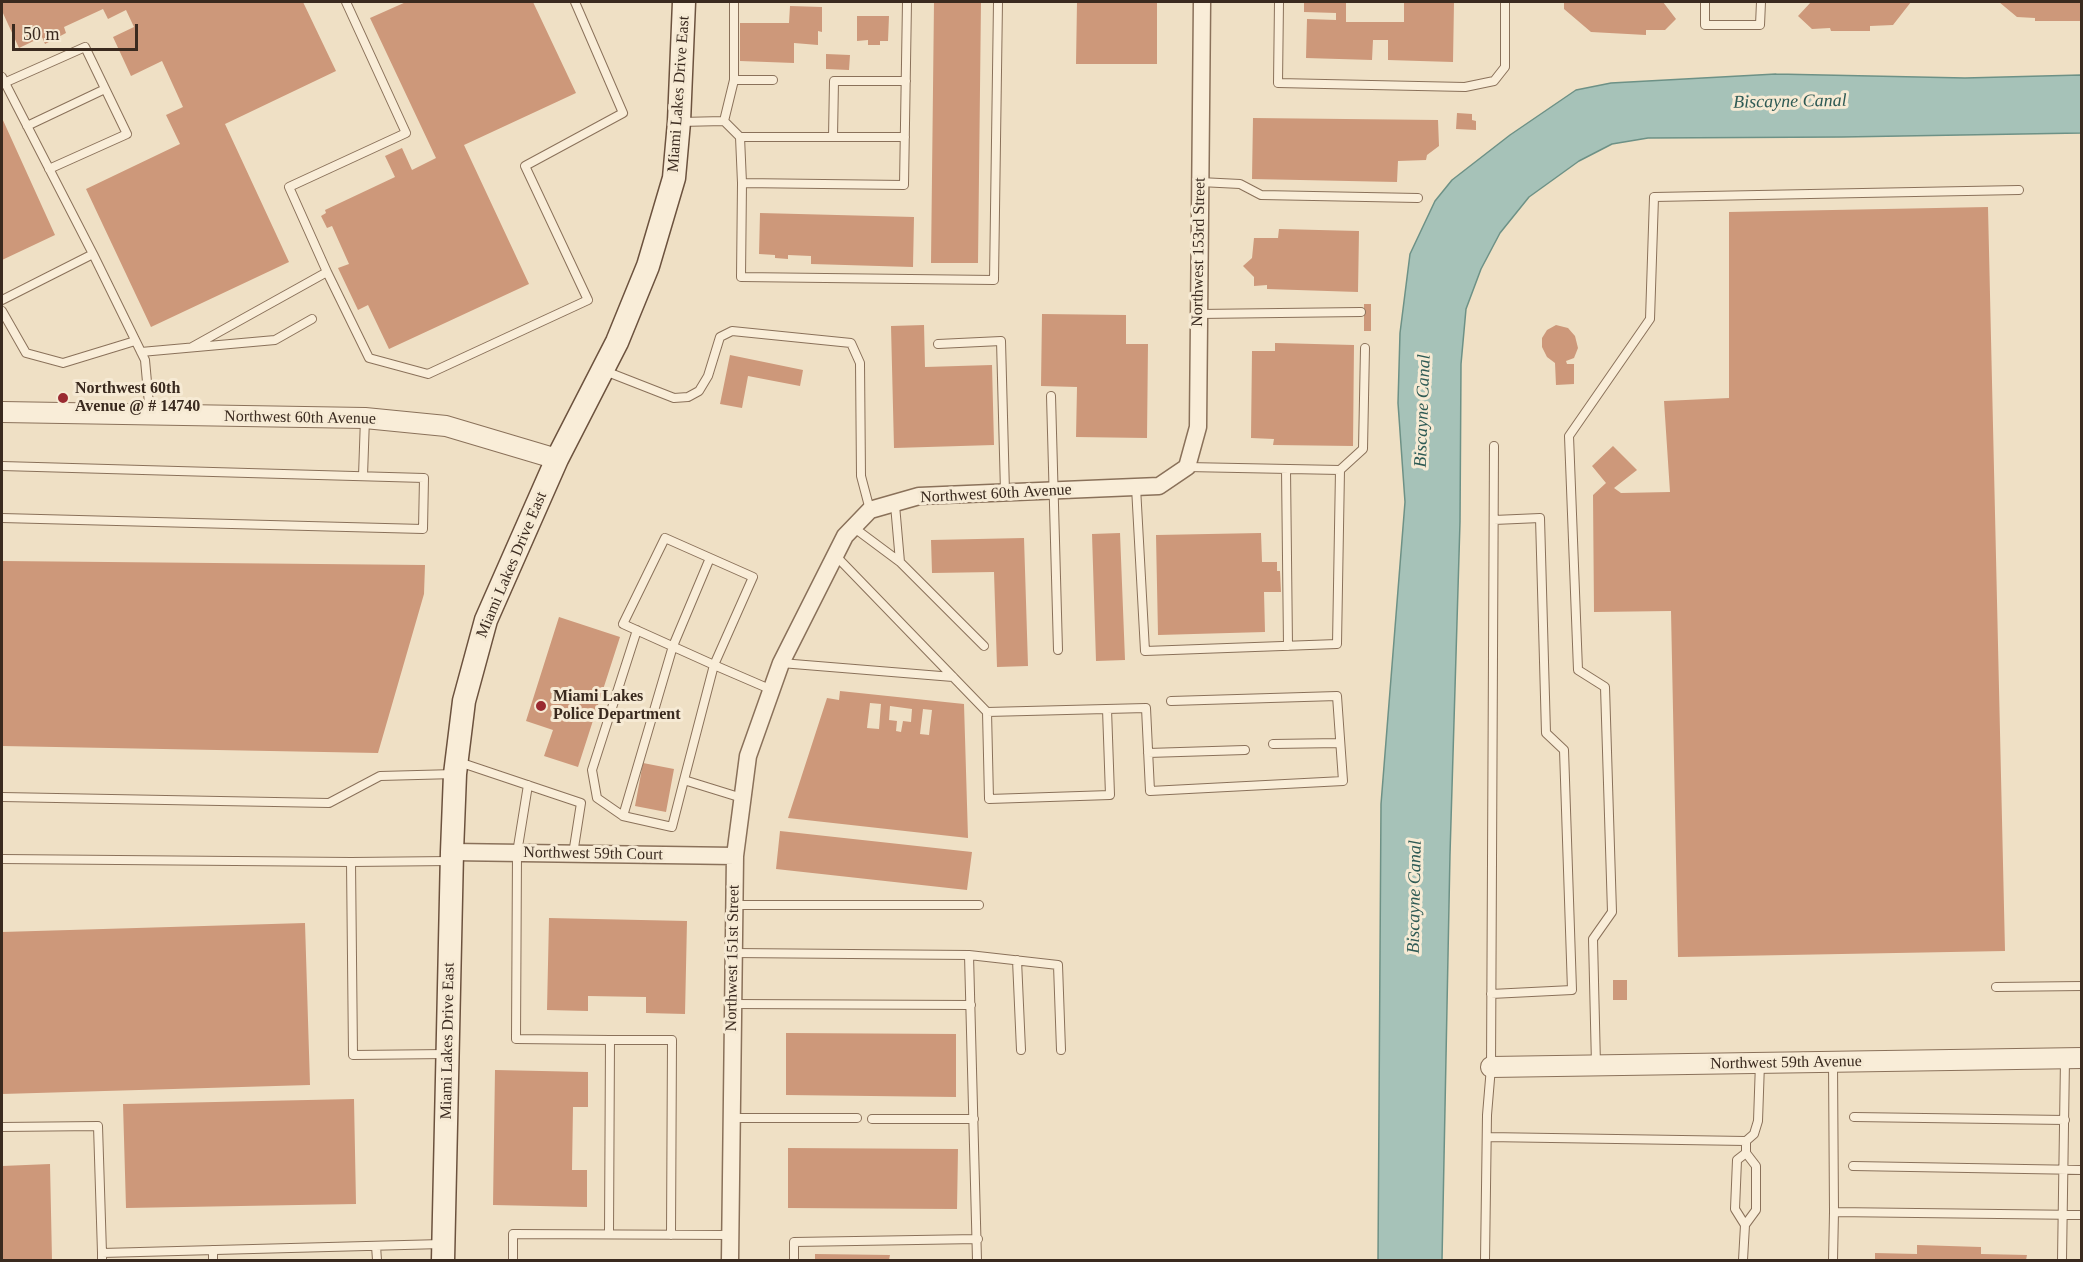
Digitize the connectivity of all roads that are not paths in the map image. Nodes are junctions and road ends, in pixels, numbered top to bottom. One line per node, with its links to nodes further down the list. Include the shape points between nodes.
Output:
1 (346, 2): 29 (lane, via 406,133 289,187)
2 (575, 2): 29 (lane, via 623,113 525,166 588,300 428,374 369,358)
3 (684, 2): 18 (main road, Miami Lakes Drive East)
4 (734, 2): 13 (lane)
5 (906, 2): 15 (lane)
6 (998, 2): 25 (lane, via 994,280 741,277)
7 (1202, 2): 24 (street, Northwest 153rd Street)
8 (1279, 2): 9 (lane, via 1278,83 1465,87 1494,81 1505,67)
9 (1505, 2)
10 (1705, 2): 11 (lane, via 1705,25 1760,25)
11 (1761, 2)
12 (3, 80): 16 (lane, via 85,46); 19 (lane)
13 (734, 80): 14 (lane); 17 (lane)
14 (773, 80)
15 (906, 81): 21 (lane, via 834,81); 22 (lane)
16 (105, 89): 19 (lane); 23 (lane, via 127,134)
17 (724, 121): 18 (lane); 20 (lane)
18 (680, 122): 40 (main road, Miami Lakes Drive East, via 674,178 648,266)
19 (27, 126): 23 (lane)
20 (740, 137): 21 (lane); 25 (lane)
21 (833, 137): 22 (lane)
22 (905, 137): 25 (lane, via 904,185)
23 (49, 169): 28 (lane)
24 (1200, 182): 27 (lane, via 1240,184 1261,195); 33 (street, Northwest 153rd Street)
25 (742, 183)
26 (2019, 190): 108 (lane, via 1654,197 1650,319 1569,436 1578,670 1605,687 1612,912 1593,939)
27 (1418, 198)
28 (93, 254): 30 (lane); 35 (lane)
29 (327, 272): 37 (lane)
30 (2, 300)
31 (2, 311): 35 (lane, via 26,353 63,363)
32 (1361, 312): 33 (lane)
33 (1199, 314): 48 (street, Northwest 153rd Street, via 1198,427)
34 (312, 319): 37 (lane, via 274,340)
35 (135, 340): 39 (lane)
36 (938, 344): 54 (lane, via 1001,342)
37 (192, 347): 39 (lane)
38 (1365, 348): 50 (lane, via 1363,449)
39 (141, 351): 43 (lane)
40 (603, 370): 46 (main road, Miami Lakes Drive East); 56 (lane, via 674,398 688,397 699,391 708,376 720,337 732,332 851,343 860,363 861,476)
41 (1051, 396): 53 (lane)
42 (2, 412): 43 (street, Northwest 60th Avenue)
43 (150, 415): 44 (street, Northwest 60th Avenue)
44 (365, 418): 46 (street, Northwest 60th Avenue, via 446,426); 51 (lane)
45 (1494, 446): 58 (lane)
46 (557, 459): 79 (main road, Miami Lakes Drive East, via 486,620 464,701)
47 (2, 466): 51 (lane)
48 (1187, 467): 49 (lane); 52 (street, Northwest 60th Avenue, via 1159,486)
49 (1286, 469): 50 (lane); 66 (lane)
50 (1340, 470): 66 (lane, via 1337,644)
51 (363, 476): 57 (lane, via 424,478 423,530)
52 (1136, 487): 53 (street, Northwest 60th Avenue); 66 (lane, via 1144,651)
53 (1054, 490): 54 (street, Northwest 60th Avenue); 67 (lane)
54 (1005, 492): 55 (street, Northwest 60th Avenue, via 919,496)
55 (895, 505): 56 (street, Northwest 60th Avenue); 62 (lane)
56 (870, 510): 59 (street)
57 (2, 518)
58 (1494, 520): 98 (lane); 98 (lane, via 1540,518 1546,733 1564,750 1572,990)
59 (853, 527): 60 (street); 62 (lane)
60 (835, 555): 68 (street); 70 (lane)
61 (710, 558): 63 (lane, via 665,538 623,624); 64 (lane); 69 (lane, via 753,577)
62 (900, 562): 65 (lane)
63 (637, 630): 64 (lane); 84 (lane, via 592,770 597,798)
64 (673, 646): 69 (lane); 84 (lane)
65 (984, 646)
66 (1288, 646)
67 (1058, 650)
68 (781, 663): 70 (lane); 71 (street, Northwest 151st Street)
69 (714, 664): 71 (lane); 80 (lane)
70 (953, 676): 74 (lane)
71 (772, 690): 83 (street, Northwest 151st Street, via 748,756)
72 (1171, 701): 75 (lane, via 1337,696)
73 (1107, 709): 74 (lane); 74 (lane, via 1110,795 989,799); 78 (lane, via 1146,708)
74 (987, 712)
75 (1340, 743): 76 (lane); 78 (lane, via 1342,782 1150,790)
76 (1273, 744)
77 (1245, 750): 78 (lane)
78 (1148, 753)
79 (456, 768): 81 (lane); 82 (lane, via 380,776 328,803); 87 (main road, Miami Lakes Drive East)
80 (684, 780): 83 (lane); 84 (lane, via 672,827)
81 (528, 785): 85 (lane); 86 (lane, via 581,803)
82 (2, 797)
83 (742, 798): 88 (street, Northwest 151st Street)
84 (622, 816)
85 (517, 853): 86 (street, Northwest 59th Court); 87 (street, Northwest 59th Court); 101 (lane, via 516,1039)
86 (573, 854): 88 (street, Northwest 59th Court)
87 (452, 856): 90 (lane); 104 (main road, Miami Lakes Drive East)
88 (735, 856): 91 (street, Northwest 151st Street)
89 (2, 859): 90 (lane)
90 (351, 862): 104 (lane, via 353,1055)
91 (734, 905): 92 (lane); 93 (street, Northwest 151st Street)
92 (979, 905)
93 (734, 953): 94 (lane); 99 (street, Northwest 151st Street)
94 (969, 955): 95 (lane); 100 (lane)
95 (1017, 960): 102 (lane); 103 (lane, via 1058,965)
96 (2082, 986): 97 (lane)
97 (1996, 987)
98 (1491, 994): 109 (lane)
99 (733, 1004): 100 (lane); 111 (street, Northwest 151st Street)
100 (970, 1005): 114 (lane)
101 (610, 1040): 127 (lane); 128 (lane, via 672,1040)
102 (1021, 1050)
103 (1061, 1050)
104 (448, 1054): 133 (main road, Miami Lakes Drive East)
105 (2074, 1059): 106 (street, Northwest 59th Avenue); 115 (lane)
106 (1833, 1062): 107 (street, Northwest 59th Avenue); 123 (lane)
107 (1760, 1064): 108 (street, Northwest 59th Avenue); 118 (lane, via 1758,1121 1754,1134)
108 (1596, 1065): 109 (street, Northwest 59th Avenue)
109 (1491, 1067): 117 (lane)
110 (1854, 1117): 115 (lane)
111 (732, 1118): 112 (lane); 129 (street, Northwest 151st Street)
112 (857, 1118)
113 (872, 1119): 114 (lane)
114 (974, 1119): 130 (lane)
115 (2065, 1120): 121 (lane)
116 (2, 1127): 135 (lane, via 98,1126)
117 (1486, 1137): 118 (lane); 142 (lane)
118 (1746, 1141): 119 (lane)
119 (1746, 1153): 126 (lane, via 1737,1160 1735,1209); 126 (lane, via 1756,1166 1756,1210)
120 (1853, 1166): 121 (lane)
121 (2064, 1170): 122 (lane); 124 (lane)
122 (2082, 1170)
123 (1834, 1212): 124 (lane); 144 (lane)
124 (2063, 1215): 125 (lane); 145 (lane)
125 (2082, 1215)
126 (1744, 1225): 143 (lane)
127 (609, 1234): 128 (lane); 138 (lane, via 513,1234)
128 (671, 1235): 129 (lane)
129 (730, 1235): 139 (street, Northwest 151st Street)
130 (978, 1239): 140 (lane, via 794,1242); 141 (lane)
131 (376, 1246): 132 (lane); 133 (lane); 137 (lane)
132 (213, 1250): 134 (lane); 136 (lane)
133 (443, 1252)
134 (155, 1256): 135 (lane)
135 (102, 1257)
136 (213, 1260)
137 (376, 1260)
138 (513, 1260)
139 (730, 1260)
140 (794, 1260)
141 (977, 1260)
142 (1485, 1260)
143 (1743, 1260)
144 (1833, 1260)
145 (2062, 1260)

